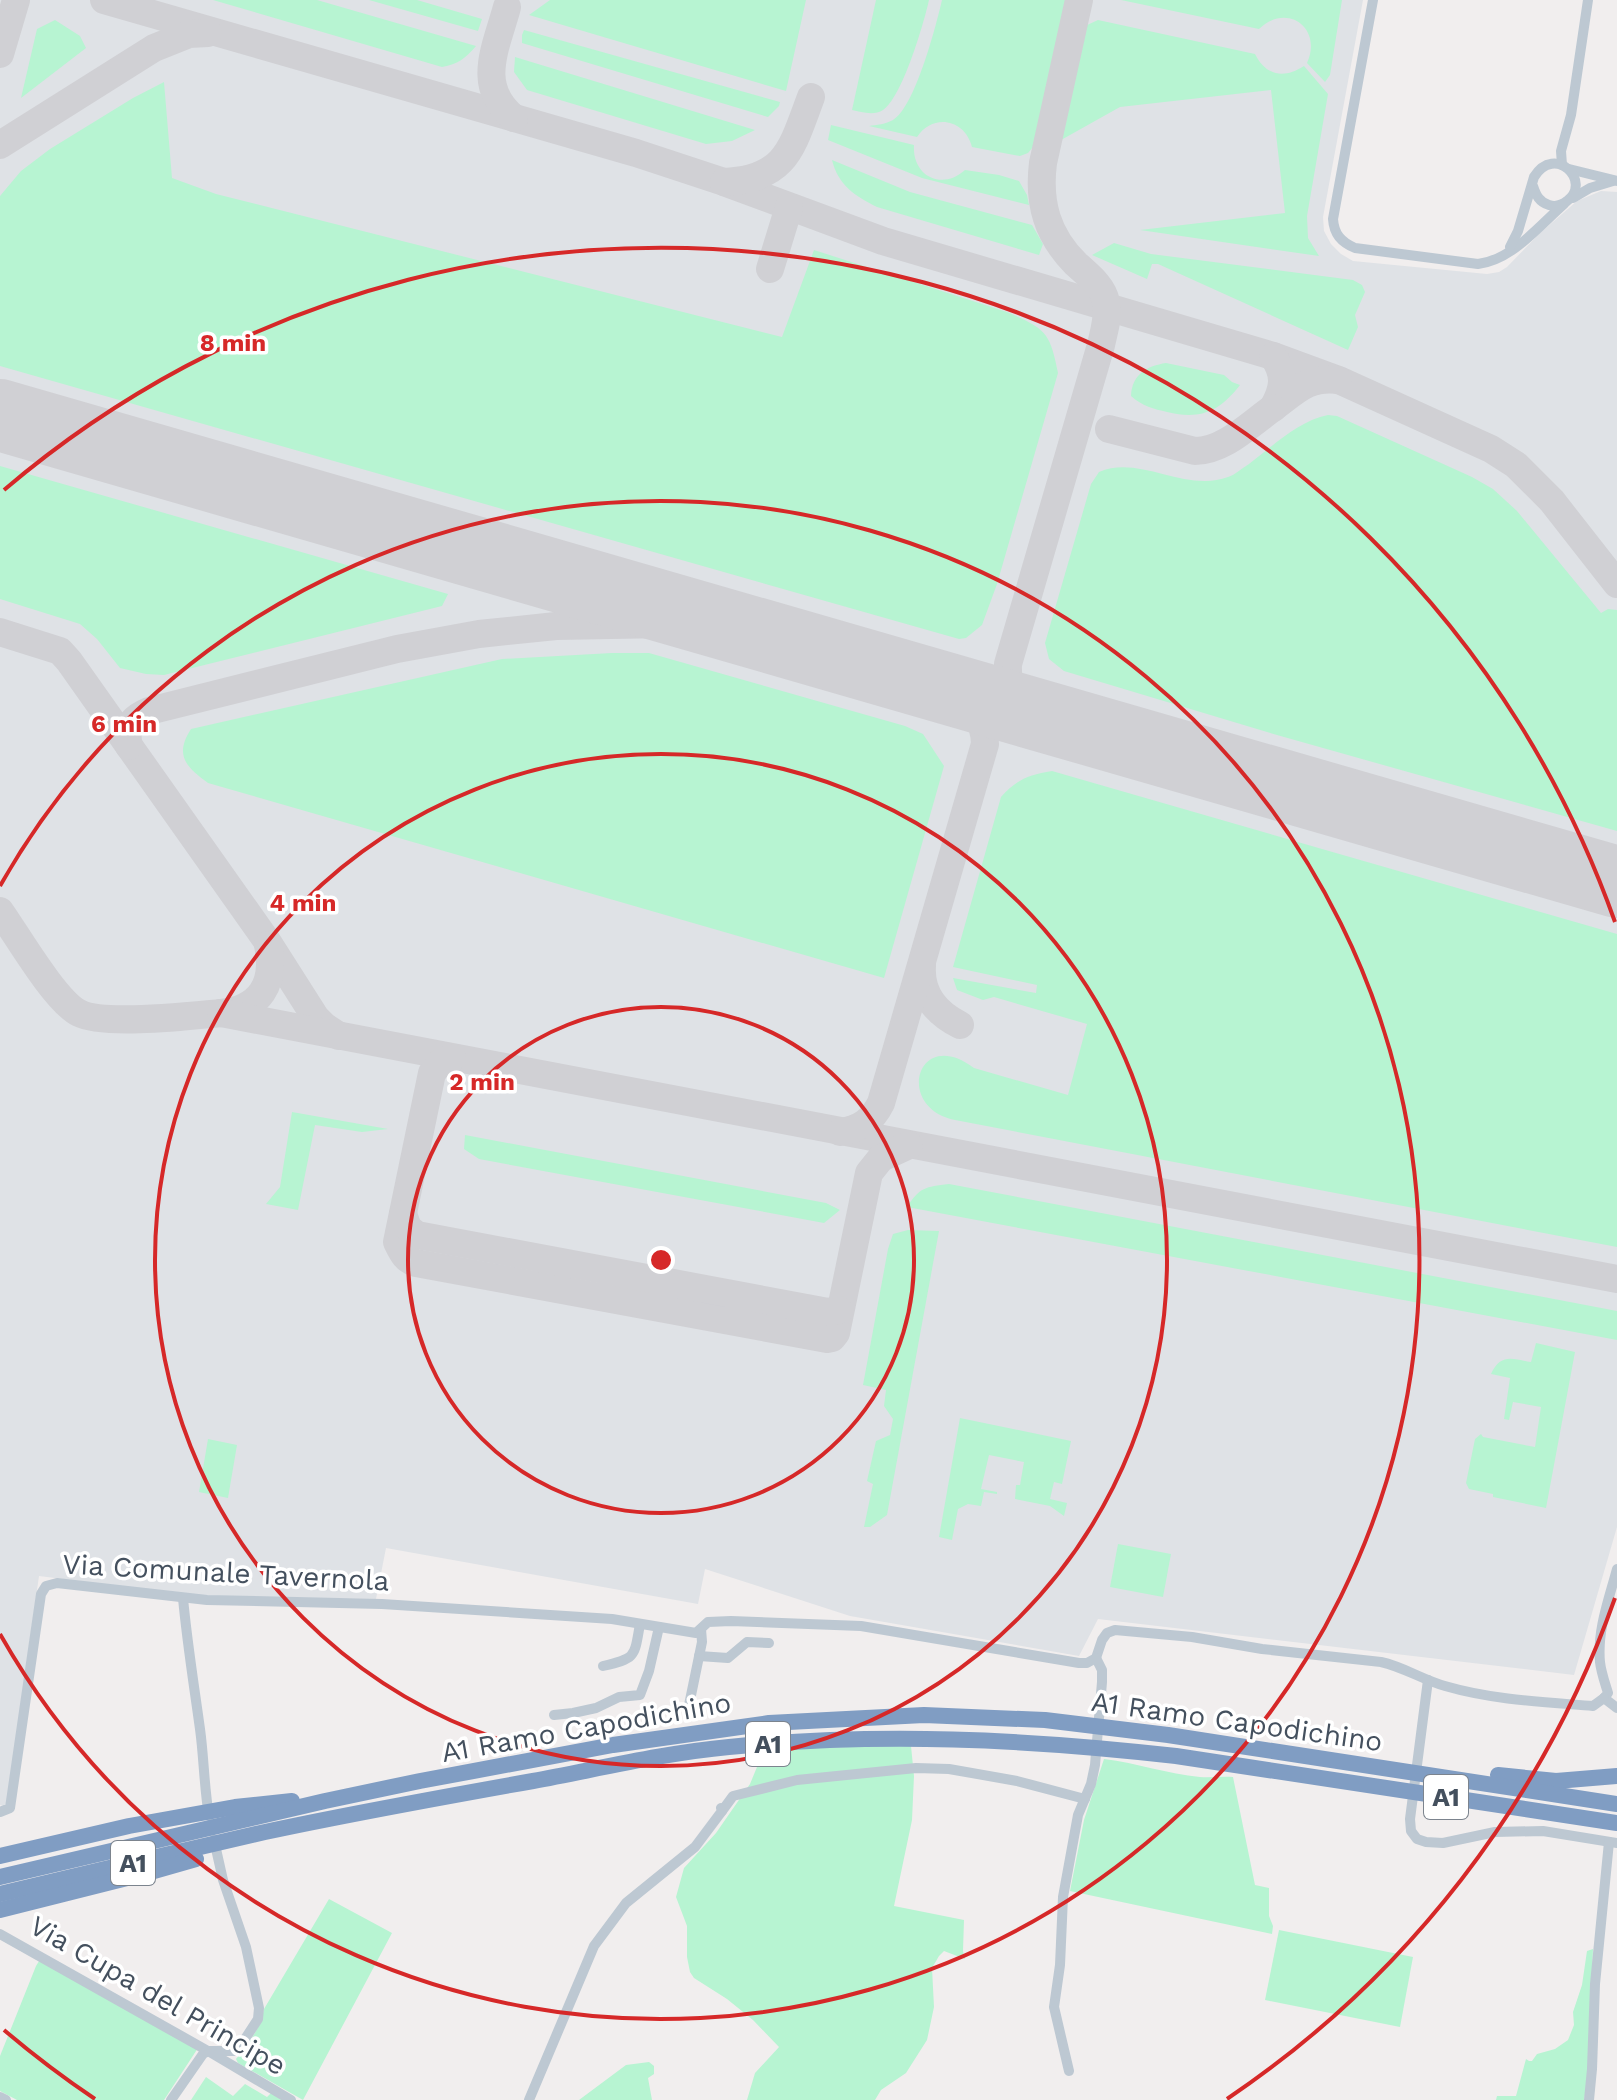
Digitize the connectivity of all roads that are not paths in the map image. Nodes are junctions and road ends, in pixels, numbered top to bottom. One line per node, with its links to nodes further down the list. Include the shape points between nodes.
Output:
1 (1373, 0): 9 (street, via 1333,229 1355,248 1385,252 1478,264 1491,263)
2 (1588, 0): 3 (street)
3 (1561, 151): 4 (street); 5 (street)
4 (1550, 164): 5 (street); 7 (street, via 1539,170)
5 (1565, 167): 6 (street); 8 (street, via 1576,183)
6 (1616, 181): 8 (street)
7 (1533, 186): 8 (street, via 1548,205); 9 (street)
8 (1567, 201): 9 (street)
9 (1507, 252)
10 (1617, 1569): 20 (street, via 1600,1645 1608,1693)
11 (183, 1598): 12 (street, Via Comunale Tavernola, via 382,1604); 29 (street, Via Comunale Tavernola, via 91,1585 46,1586 10,1808); 38 (street, via 204,1788 222,1878 246,1947 259,2008 258,2019 235,2051)
12 (640, 1624): 13 (street, Via Comunale Tavernola); 18 (street, via 637,1649 626,1660)
13 (659, 1627): 14 (street, Via Comunale Tavernola, via 696,1633); 23 (street, via 640,1695)
14 (701, 1629): 16 (street); 17 (street, Via Comunale Tavernola, via 708,1622 731,1621 861,1626 1079,1663)
15 (769, 1643): 16 (street, via 747,1642 728,1658)
16 (699, 1656): 21 (street)
17 (1096, 1658): 19 (street, via 1107,1633 1129,1630 1381,1662); 26 (street, via 1102,1670 1102,1696 1095,1765)
18 (603, 1666)
19 (1428, 1680): 20 (street, via 1475,1694 1540,1702 1593,1706); 32 (street, via 1410,1819 1417,1839 1443,1843 1495,1832 1543,1831)
20 (1604, 1698): 22 (street)
21 (689, 1705)
22 (1617, 1708)
23 (554, 1715)
24 (1282, 1753): 25 (highway, via 1536,1780); 27 (highway, A1 Ramo Capodichino / A1, via 1045,1720 924,1715 769,1723 613,1745); 28 (highway, A1 Ramo Capodichino / A1)
25 (1617, 1776)
26 (1085, 1799): 39 (street, via 1063,1897 1054,2007); 44 (street, via 1017,1781 916,1768 797,1780 733,1796 695,1847 626,1903 594,1946)
27 (325, 1801): 33 (highway, via 235,1807); 34 (highway, A1 Ramo Capodichino / A1)
28 (1617, 1804)
29 (0, 1812)
30 (1617, 1823): 31 (highway, A1 Ramo Capodichino / A1, via 1176,1756 918,1738 727,1747)
31 (267, 1832): 35 (highway, A1 Ramo Capodichino / A1); 36 (highway, via 147,1873)
32 (1613, 1842): 45 (street, via 1595,1984)
33 (0, 1856)
34 (0, 1877)
35 (0, 1894)
36 (0, 1910)
37 (0, 1934): 38 (street, Via Cupa del Principe)
38 (208, 2051): 42 (street); 43 (street, Via Cupa del Principe)
39 (1069, 2071)
40 (0, 2097): 41 (street)
41 (6, 2100)
42 (171, 2100)
43 (291, 2100)
44 (529, 2100)
45 (1589, 2100)

